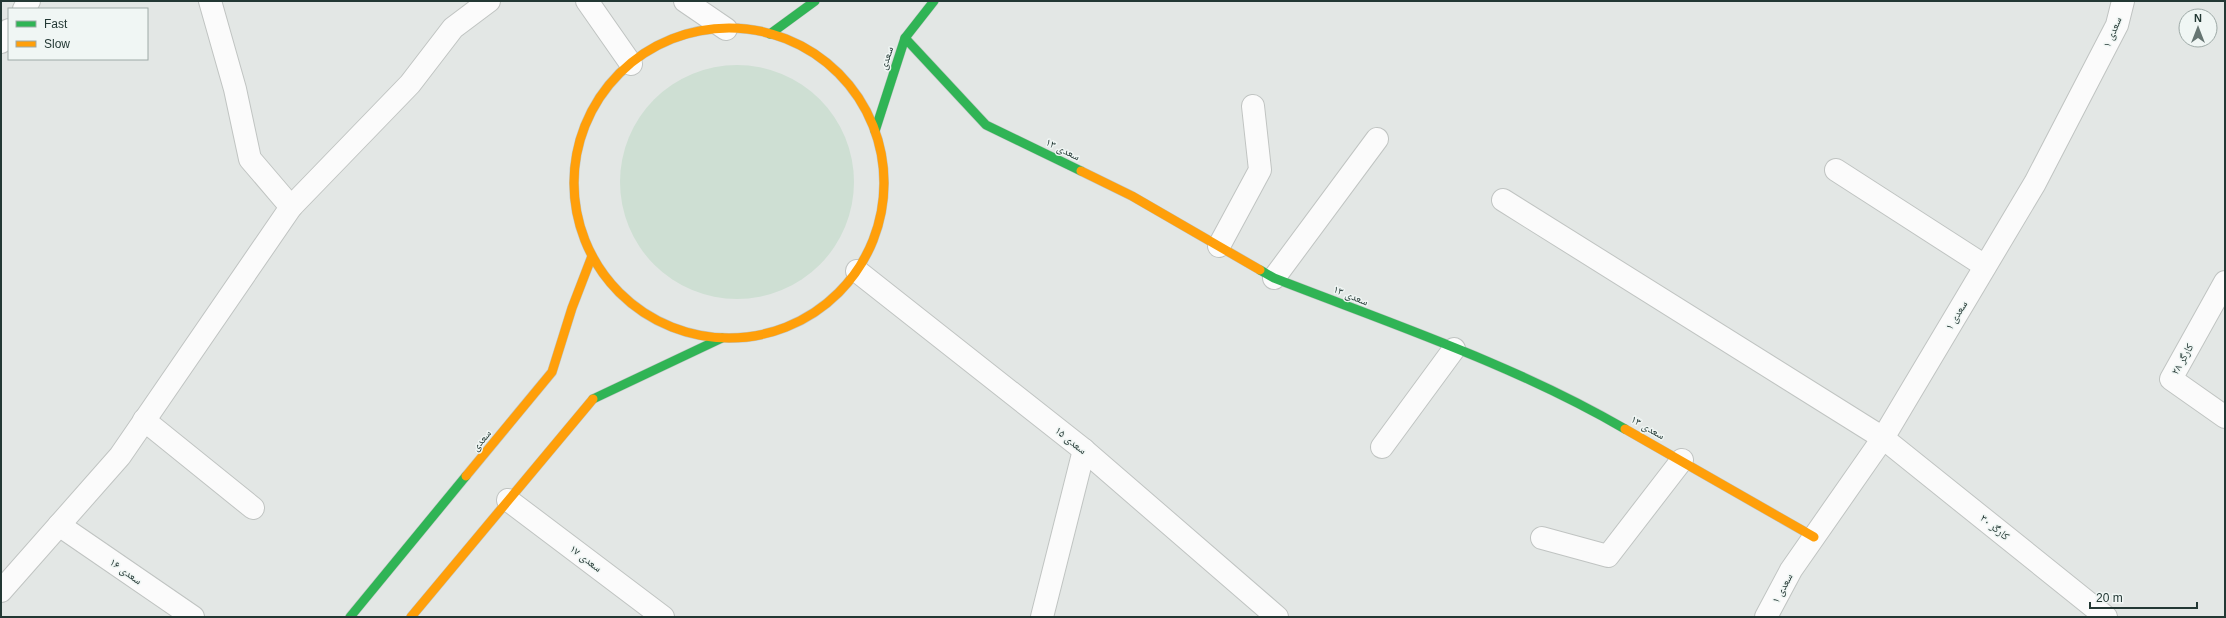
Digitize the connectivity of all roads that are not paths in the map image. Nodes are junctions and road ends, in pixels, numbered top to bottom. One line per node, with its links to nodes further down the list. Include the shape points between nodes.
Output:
1 (210, 1): 19 (street, via 235,89 250,160)
2 (489, 1): 19 (street, via 453,28 410,84)
3 (587, 1): 13 (street)
4 (685, 1): 8 (street)
5 (815, 1): 10 (main road)
6 (934, 1): 11 (main road, سعدی)
7 (2123, 1): 22 (street, سعدی ۱, via 2117,25 2035,182)
8 (726, 29): 10 (main road); 13 (main road, via 673,39 649,50)
9 (8, 32): 12 (street)
10 (770, 34): 15 (main road, via 808,50 834,69 855,93)
11 (905, 38): 15 (main road, سعدی); 20 (main road, سعدی ۱۳, via 986,125 1132,196)
12 (1, 42)
13 (631, 64): 21 (main road, via 612,81 596,103 578,146 574,168 574,200 581,231)
14 (1253, 106): 20 (street, via 1260,170)
15 (875, 130): 23 (main road, via 883,162 883,204 875,235)
16 (1377, 139): 24 (street)
17 (1836, 170): 22 (street)
18 (1503, 200): 30 (street, کارگر ۳۰)
19 (291, 207): 29 (street)
20 (1219, 246): 24 (main road, سعدی ۱۳)
21 (592, 256): 26 (main road, via 613,286 645,314 684,332); 41 (main road, سعدی, via 552,372)
22 (1985, 266): 30 (street, سعدی ۱)
23 (857, 271): 26 (main road, via 834,297 799,321 764,334); 32 (street, سعدی ۱۵)
24 (1274, 278): 27 (main road, سعدی ۱۳)
25 (2225, 282): 28 (street, کارگر ۲۸, via 2171,379)
26 (722, 338): 34 (main road, via 594,398)
27 (1454, 349): 31 (street); 33 (main road, سعدی ۱۳, via 1577,401)
28 (2225, 417)
29 (144, 420): 35 (street); 36 (street, via 120,456)
30 (1883, 438): 37 (street, سعدی ۱); 47 (street, کارگر ۳۰)
31 (1382, 447)
32 (1084, 450): 44 (street); 45 (street, سعدی ۱۵)
33 (1682, 460): 37 (main road, سعدی ۱۳); 38 (street, via 1608,556)
34 (508, 500): 42 (main road); 43 (street, سعدی ۱۷)
35 (253, 508)
36 (59, 525): 39 (street); 40 (street, سعدی ۱۶)
37 (1814, 537): 46 (street, سعدی ۱, via 1791,570)
38 (1542, 538)
39 (1, 591)
40 (193, 617)
41 (350, 617)
42 (410, 617)
43 (663, 617)
44 (1042, 617)
45 (1277, 617)
46 (1766, 617)
47 (2106, 617)

